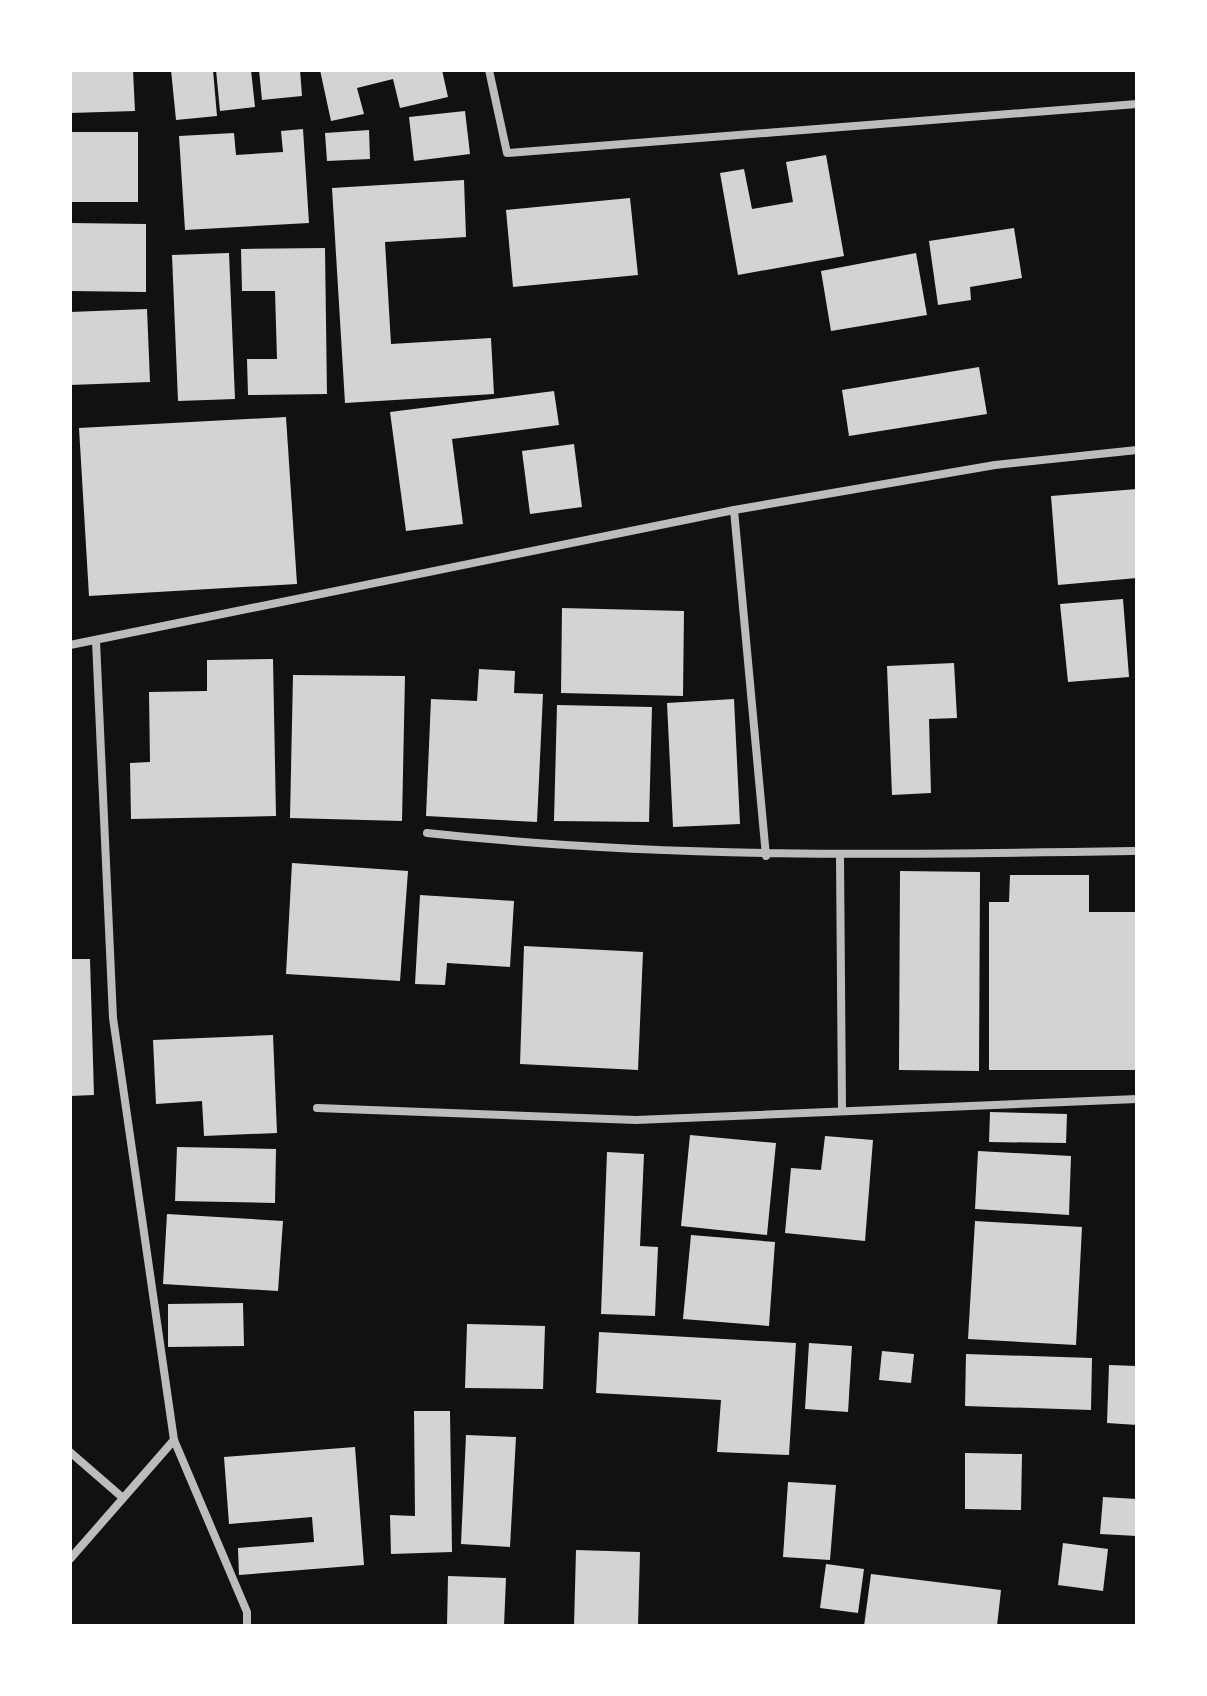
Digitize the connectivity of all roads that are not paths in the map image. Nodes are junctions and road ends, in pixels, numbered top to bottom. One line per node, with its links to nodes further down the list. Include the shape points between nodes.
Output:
1 (489, 70): 2 (street, via 507,153)
2 (1137, 104)
3 (1137, 450): 4 (street, via 995,465)
4 (734, 510): 5 (street); 9 (street)
5 (96, 641): 6 (street); 14 (street, via 113,1018)
6 (70, 645)
7 (427, 833): 9 (street, via 551,846)
8 (1137, 851): 10 (street)
9 (766, 856): 10 (street)
10 (840, 856): 13 (street)
11 (1137, 1099): 13 (street)
12 (317, 1108): 13 (street, via 636,1120)
13 (842, 1109)
14 (174, 1440): 16 (street); 18 (street, via 247,1612)
15 (70, 1452): 16 (street)
16 (123, 1498): 17 (street)
17 (70, 1559)
18 (247, 1626)

